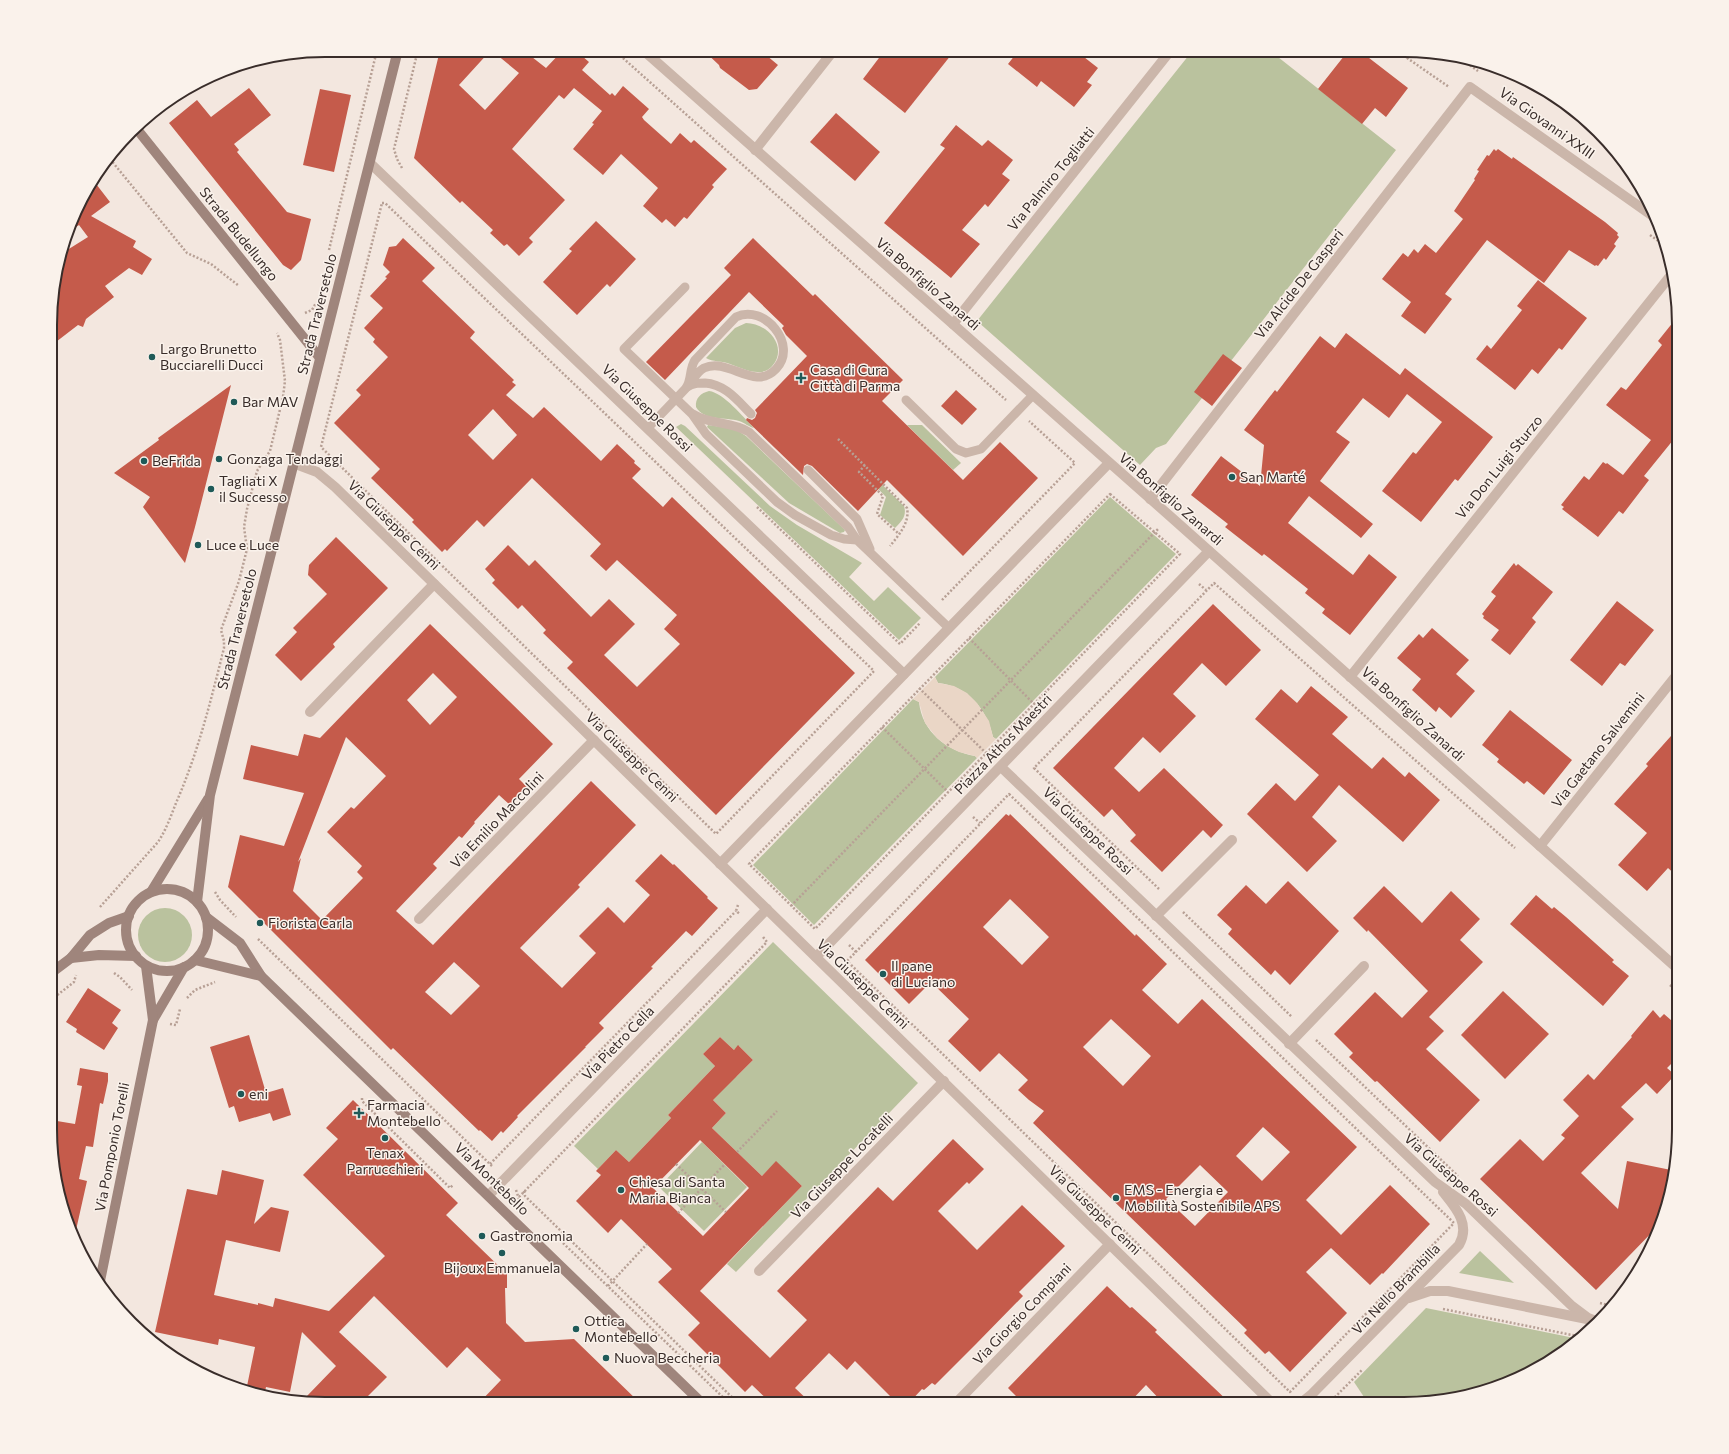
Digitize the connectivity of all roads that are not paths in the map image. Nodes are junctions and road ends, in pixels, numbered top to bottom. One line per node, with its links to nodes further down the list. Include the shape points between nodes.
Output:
1 (396, 57): 8 (main road, Strada Traversetolo)
2 (651, 57): 7 (street, Via Bonfiglio Zanardi)
3 (829, 57): 7 (street)
4 (1165, 57): 12 (street, Via Palmiro Togliatti)
5 (1470, 86): 9 (street, Via Giovanni XXIII); 24 (street, Via Alcide De Gasperi)
6 (139, 132): 13 (main road, Strada Budellungo)
7 (756, 150): 12 (street, Via Bonfiglio Zanardi)
8 (370, 163): 13 (main road, Strada Traversetolo); 20 (street, Via Giuseppe Rossi)
9 (1646, 211)
10 (1668, 279): 31 (street, Via Don Luigi Sturzo)
11 (685, 287): 16 (lane, via 624,349)
12 (953, 324): 15 (street, Via Bonfiglio Zanardi)
13 (320, 358): 21 (main road, Strada Traversetolo)
14 (686, 388): 14 (lane, via 697,373 708,367 723,367 758,378 770,374 777,368 783,356 784,345 780,334 757,316 746,314 736,317 695,360); 16 (lane); 19 (lane, via 697,383 716,384)
15 (1033, 395): 17 (lane, via 981,449 966,454 956,449); 22 (street, Via Bonfiglio Zanardi)
16 (676, 399): 18 (lane); 20 (lane)
17 (906, 400)
18 (692, 414): 25 (lane, via 706,434 782,506 830,535); 25 (lane, via 703,419 738,426 749,432 848,527)
19 (751, 414)
20 (648, 428): 30 (street, Via Giuseppe Rossi)
21 (293, 463): 28 (street, Via Giuseppe Cenni, via 310,468 323,476); 36 (main road, Strada Traversetolo)
22 (1109, 463): 24 (street, Via Bonfiglio Zanardi); 29 (street)
23 (808, 470): 27 (lane, via 857,519)
24 (1150, 499): 26 (street, Via Bonfiglio Zanardi)
25 (857, 540): 27 (lane)
26 (1209, 551): 31 (street, Via Bonfiglio Zanardi); 35 (street, Piazza Athos Maestri)
27 (872, 554): 29 (lane)
28 (434, 584): 33 (street, Via Giuseppe Cenni); 34 (street, Via Giuseppe Cenni)
29 (949, 628): 30 (street)
30 (904, 674): 39 (street)
31 (1350, 677): 38 (street, Via Bonfiglio Zanardi)
32 (1672, 681): 38 (street, Via Gaetano Salvemini)
33 (310, 712)
34 (594, 740): 39 (street, Via Giuseppe Cenni); 46 (street, Via Emilio Maccolini)
35 (1001, 767): 44 (street, Via Giuseppe Rossi); 48 (street, Piazza Athos Maestri)
36 (210, 795): 40 (main road, Strada Traversetolo); 41 (main road, Strada Traversetolo)
37 (1232, 840): 44 (street)
38 (1540, 846): 51 (street, Via Bonfiglio Zanardi)
39 (720, 864): 42 (street, Via Giuseppe Cenni)
40 (151, 892): 41 (main road, Via Pomponio Torelli, via 163,889 176,890); 43 (main road, via 138,902)
41 (197, 902): 45 (main road, Via Pomponio Torelli)
42 (767, 909): 48 (street, Via Giuseppe Cenni); 61 (street, Via Pietro Cella)
43 (129, 916): 47 (main road, via 127,936); 49 (main road, via 110,923 90,935)
44 (1156, 916): 58 (street, Via Giuseppe Rossi)
45 (206, 917): 50 (main road, Via Pomponio Torelli, via 207,940); 56 (main road, Via Montebello, via 240,943)
46 (419, 919)
47 (136, 956): 49 (main road, via 99,955); 52 (main road)
48 (816, 957): 59 (street, Via Giuseppe Cenni)
49 (71, 958): 55 (main road)
50 (195, 960): 54 (main road, Via Pomponio Torelli); 56 (main road)
51 (1672, 964)
52 (146, 966): 54 (main road, Via Pomponio Torelli, via 173,971); 57 (main road, Via Pomponio Torelli)
53 (1364, 966): 58 (street)
54 (184, 967): 57 (main road, Via Pomponio Torelli)
55 (57, 968)
56 (261, 976): 61 (main road, Via Montebello)
57 (152, 1020): 64 (main road, Via Pomponio Torelli)
58 (1289, 1044): 60 (street, Via Giuseppe Rossi)
59 (944, 1081): 62 (street, Via Giuseppe Cenni); 63 (street, Via Giuseppe Locatelli)
60 (1434, 1182): 65 (street, Via Nello Brambilla, via 1459,1211 1463,1223 1462,1240); 66 (street, Via Giuseppe Rossi, via 1466,1204 1572,1306)
61 (489, 1196): 68 (main road, Via Montebello)
62 (1110, 1244): 69 (street, Via Giorgio Compiani); 70 (street, Via Giuseppe Cenni)
63 (759, 1271)
64 (101, 1276)
65 (1398, 1306): 67 (street, Via Giuseppe Rossi, via 1420,1294 1444,1291); 71 (street, Via Nello Brambilla)
66 (1593, 1320)
67 (1592, 1321)
68 (696, 1397)
69 (962, 1397)
70 (1266, 1397)
71 (1310, 1397)

